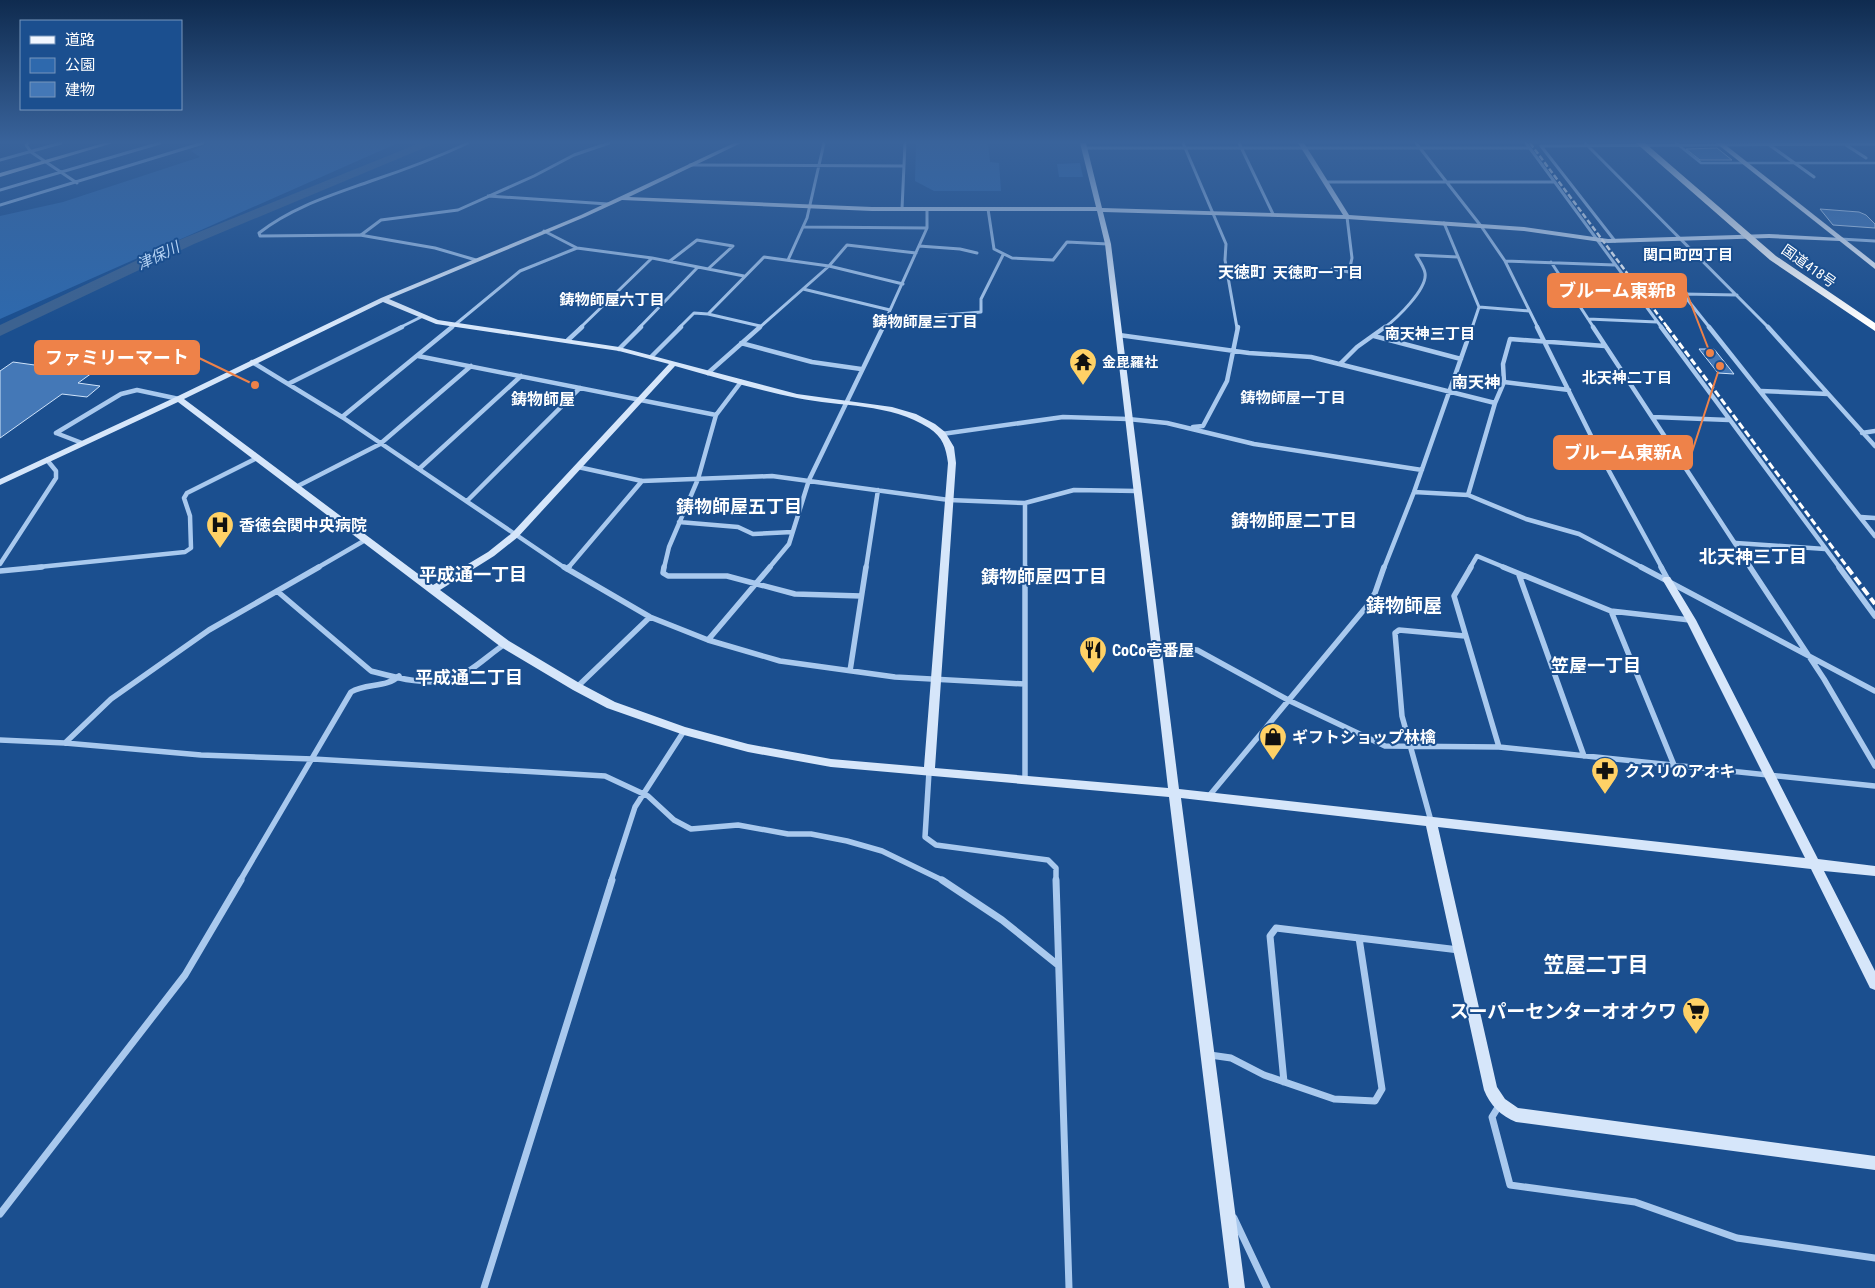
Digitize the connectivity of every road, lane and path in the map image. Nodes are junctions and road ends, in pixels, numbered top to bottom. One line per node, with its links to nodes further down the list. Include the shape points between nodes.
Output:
1 (313, 203): 30 (street, via 276,220 259,233 260,236)
2 (469, 203): 30 (street, via 451,211 381,220)
3 (590, 203): 16 (street)
4 (743, 203): 17 (street)
5 (902, 203): 18 (street)
6 (1097, 203): 21 (street)
7 (1208, 203): 22 (street)
8 (1268, 203): 23 (street)
9 (1338, 203): 24 (street)
10 (1463, 203): 26 (street)
11 (1571, 203): 34 (street)
12 (1585, 203): 36 (street)
13 (1645, 203): 33 (street)
14 (1709, 203): 31 (highway, 国道418号)
15 (1796, 203): 32 (main road)
16 (608, 204): 29 (street)
17 (812, 206): 18 (street); 27 (street)
18 (902, 209): 19 (street)
19 (927, 209): 20 (street); 28 (street)
20 (988, 209): 21 (street); 42 (street, via 994,248)
21 (1099, 210): 22 (street); 37 (street)
22 (1212, 213): 23 (street); 79 (street, via 1226,244 1225,260 1238,325)
23 (1273, 214): 24 (street)
24 (1346, 217): 25 (street); 55 (street, via 1352,258 1349,272)
25 (1444, 223): 26 (street); 43 (street)
26 (1481, 226): 34 (street); 48 (street)
27 (804, 227): 28 (street); 46 (street)
28 (927, 228): 38 (street)
29 (544, 231): 39 (street); 45 (street)
30 (360, 235): 45 (street, via 435,248)
31 (1746, 236): 32 (street); 33 (street); 71 (highway, 国道418号, via 1772,258)
32 (1840, 238): 35 (street); 53 (main road)
33 (1681, 239): 36 (street); 59 (street)
34 (1598, 240): 36 (street); 50 (street)
35 (1875, 240)
36 (1615, 241)
37 (1108, 244): 42 (street, via 1067,242 1053,260); 72 (street)
38 (919, 246): 40 (street); 41 (street)
39 (577, 248): 44 (street); 69 (street, via 520,271)
40 (916, 253): 51 (street, via 847,245); 57 (street)
41 (977, 253)
42 (1002, 256): 65 (street, via 981,299 981,312 916,318)
43 (1458, 257): 61 (street); 73 (street, via 1416,255 1425,273 1423,286 1396,319)
44 (652, 258): 47 (street); 74 (street)
45 (476, 260): 60 (street)
46 (788, 260): 51 (street); 56 (street, via 764,257)
47 (670, 261): 52 (street); 54 (street, via 697,240 733,246)
48 (1505, 261): 49 (street); 63 (street)
49 (1551, 262): 50 (street); 67 (street)
50 (1614, 265): 68 (street)
51 (830, 266): 57 (street); 58 (street)
52 (698, 267): 54 (street); 78 (street)
53 (1875, 267)
54 (708, 269): 56 (street)
55 (1332, 269)
56 (744, 276): 64 (street)
57 (903, 284): 62 (street)
58 (804, 289): 62 (street); 70 (street)
59 (1738, 295): 96 (street, via 1683,294); 97 (street)
60 (383, 299): 66 (street); 83 (street)
61 (1479, 307): 63 (street); 82 (street)
62 (890, 310): 65 (street)
63 (1529, 311): 75 (street)
64 (708, 314): 70 (street); 81 (street, via 694,313)
65 (887, 316): 87 (street)
66 (421, 317): 69 (street); 92 (street)
67 (1588, 319): 68 (street); 77 (street)
68 (1657, 322): 106 (street)
69 (455, 325): 74 (street); 80 (street)
70 (760, 326): 76 (street)
71 (1875, 328)
72 (1119, 335): 79 (street); 105 (street)
73 (1374, 336): 82 (street); 85 (street)
74 (568, 340): 78 (street)
75 (1545, 342): 77 (street); 91 (street, via 1510,339 1503,364); 94 (street)
76 (741, 343): 87 (street, via 812,362); 88 (street)
77 (1605, 346): 104 (street)
78 (619, 349): 81 (street)
79 (1233, 350): 85 (street, via 1311,357); 107 (street, via 1226,381 1203,426)
80 (418, 356): 86 (street); 103 (street)
81 (651, 357): 84 (street)
82 (1461, 359): 95 (street)
83 (252, 362): 92 (street); 98 (street)
84 (673, 364): 88 (street); 99 (street)
85 (1340, 364): 95 (street)
86 (471, 366): 89 (street); 112 (street)
87 (861, 369): 100 (street)
88 (708, 373): 90 (street)
89 (521, 376): 93 (street); 119 (street)
90 (741, 382): 100 (street, via 797,396); 102 (street)
91 (1504, 382): 94 (street); 101 (street)
92 (290, 383): 103 (street)
93 (580, 388): 99 (street); 131 (street)
94 (1569, 390): 116 (street)
95 (1450, 391): 101 (street); 120 (street)
96 (1761, 391): 97 (street); 133 (street)
97 (1828, 394): 109 (street)
98 (179, 399): 111 (street); 111 (street, via 137,390 121,394 56,433); 114 (street)
99 (640, 400): 102 (street); 118 (street)
100 (845, 403): 110 (street, via 913,416); 122 (street)
101 (1496, 403): 129 (street)
102 (716, 415): 121 (street)
103 (342, 417): 112 (street)
104 (1653, 417): 106 (street); 117 (street)
105 (1128, 419): 107 (street); 110 (street, via 1063,417); 127 (street)
106 (1729, 420): 141 (street)
107 (1191, 428): 120 (street, via 1254,444)
108 (1875, 431): 109 (street)
109 (1862, 433): 113 (street)
110 (942, 434): 130 (street, via 950,447 952,463)
111 (82, 442): 115 (street)
112 (380, 444): 119 (street); 125 (street)
113 (1875, 446)
114 (257, 458): 125 (street); 144 (street, via 187,493 184,498 190,516 191,548 185,552)
115 (47, 460): 124 (street); 142 (street, via 56,471 56,478)
116 (1603, 460): 117 (street); 146 (street)
117 (1682, 462): 140 (street)
118 (578, 467): 123 (street); 137 (street)
119 (419, 469): 131 (street)
120 (1422, 470): 128 (street)
121 (698, 479): 122 (street, via 772,476); 123 (street); 135 (street)
122 (808, 480): 126 (street); 136 (street)
123 (642, 481): 143 (street)
124 (0, 482)
125 (296, 487): 139 (street)
126 (878, 490): 130 (street); 150 (street)
127 (1137, 491): 132 (street, via 1074,490); 158 (street)
128 (1414, 492): 129 (street); 166 (street, via 1371,599)
129 (1468, 496): 146 (street, via 1526,519 1579,534)
130 (949, 500): 132 (street); 162 (street)
131 (467, 501): 137 (street)
132 (1024, 503): 163 (street)
133 (1861, 517): 134 (street); 138 (street)
134 (1875, 518)
135 (679, 522): 136 (street, via 738,527 753,534); 147 (street, via 663,573 668,576 728,576)
136 (792, 532): 147 (street, via 789,544)
137 (515, 535): 143 (street); 148 (street)
138 (1875, 536)
139 (367, 539): 148 (street); 149 (street)
140 (1736, 543): 141 (street); 159 (street)
141 (1824, 549): 153 (street)
142 (0, 564)
143 (567, 569): 152 (street)
144 (0, 571)
145 (1520, 575): 151 (street); 155 (street, via 1477,556 1454,596); 172 (street)
146 (1667, 579): 154 (street); 159 (street)
147 (756, 584): 150 (street, via 795,594); 156 (street)
148 (433, 590): 157 (street)
149 (277, 591): 161 (street, via 371,671); 169 (street, via 209,630 111,699)
150 (861, 596): 160 (street)
151 (1611, 611): 154 (street); 174 (street)
152 (650, 616): 156 (street); 164 (street)
153 (1875, 616)
154 (1691, 620): 177 (street)
155 (1465, 636): 170 (street, via 1399,630 1395,633 1402,716); 171 (street)
156 (708, 640): 160 (street, via 780,661)
157 (504, 644): 161 (street, via 452,679 441,681); 164 (street)
158 (1156, 650): 166 (street, via 1197,650); 180 (street)
159 (1808, 654): 165 (street); 175 (street)
160 (850, 672): 162 (street)
161 (399, 676): 173 (street, via 391,683 366,684 351,692)
162 (936, 680): 163 (street); 176 (street)
163 (1024, 684): 178 (street)
164 (577, 687): 167 (street, via 611,705)
165 (1875, 691)
166 (1290, 701): 170 (street, via 1385,746); 182 (street)
167 (684, 731): 176 (street, via 748,748 831,763); 181 (street)
168 (0, 740): 169 (street)
169 (65, 743): 173 (street, via 201,756)
170 (1411, 747): 171 (street); 183 (street)
171 (1499, 747): 172 (street)
172 (1584, 756): 174 (street)
173 (313, 759): 181 (street, via 605,776); 195 (street, via 185,975)
174 (1674, 765): 177 (street)
175 (1875, 766)
176 (929, 772): 178 (street); 188 (street, via 924,837 936,845 1048,860 1056,868)
177 (1769, 775): 179 (street); 184 (street)
178 (1025, 779): 180 (street)
179 (1875, 786)
180 (1174, 793): 182 (street); 190 (street)
181 (642, 794): 188 (street, via 674,822 694,830 737,824 789,834 848,839 893,853 958,888); 197 (street, via 635,807 560,1039)
182 (1209, 797): 183 (street)
183 (1431, 822): 184 (street); 187 (street)
184 (1814, 864): 185 (street); 189 (street)
185 (1875, 871)
186 (1359, 938): 187 (street); 191 (street, via 1276,928 1270,936); 191 (street, via 1382,1089 1376,1101 1334,1099)
187 (1460, 951): 192 (street, via 1491,1090)
188 (1058, 965): 198 (street)
189 (1874, 979)
190 (1207, 1054): 191 (street, via 1231,1058); 194 (street)
191 (1284, 1082)
192 (1500, 1104): 193 (street, via 1516,1115); 196 (street, via 1492,1117 1510,1185 1635,1202 1737,1238)
193 (1875, 1162)
194 (1226, 1199): 199 (street); 200 (street)
195 (0, 1214)
196 (1875, 1258)
197 (484, 1288)
198 (1069, 1288)
199 (1237, 1288)
200 (1267, 1288)

